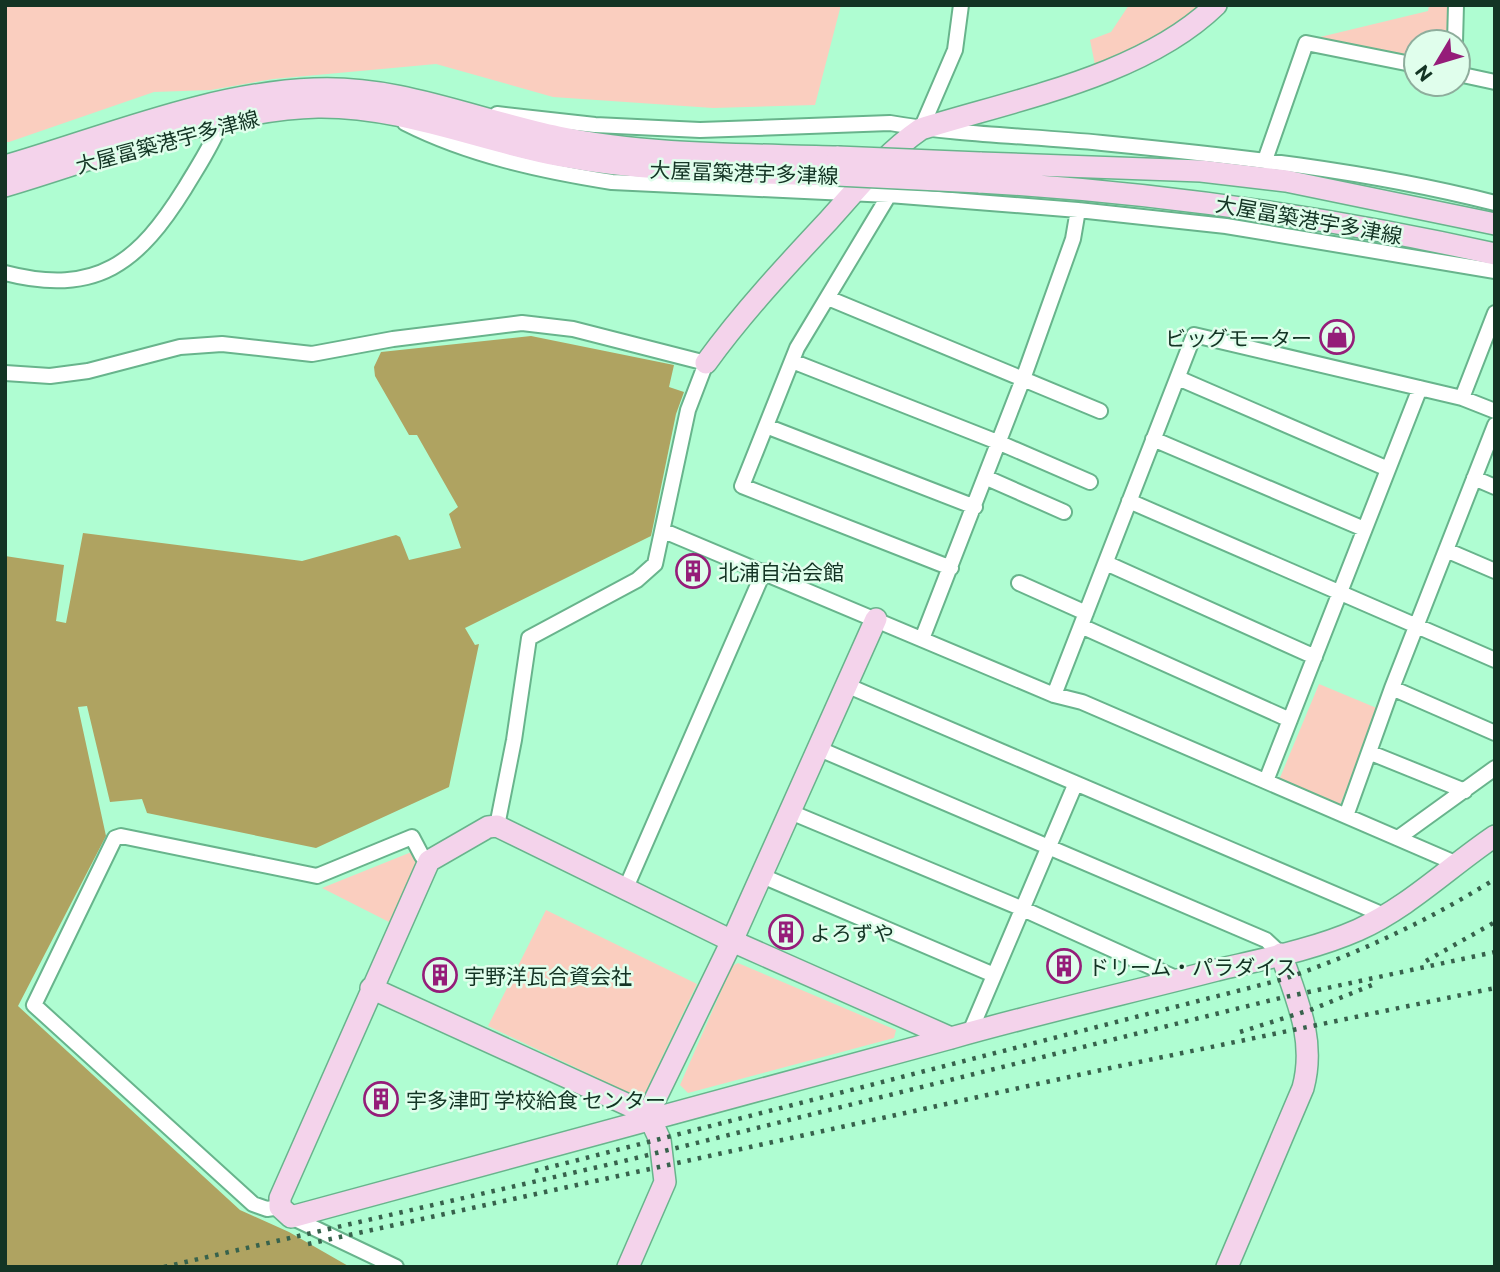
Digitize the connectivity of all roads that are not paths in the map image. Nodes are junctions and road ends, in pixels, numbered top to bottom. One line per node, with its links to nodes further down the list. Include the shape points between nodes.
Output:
1 (961, 5): 12 (street, via 955,50)
2 (1216, 5): 12 (street, via 1177,39 1126,64)
3 (1456, 5): 4 (street)
4 (1455, 28)
5 (1402, 62): 14 (street, via 1306,43)
6 (1472, 77): 7 (street)
7 (1495, 82)
8 (460, 110): 10 (street, 大屋冨築港宇多津線, via 346,89 281,92); 11 (street, via 652,129); 17 (street, 大屋冨築港宇多津線, via 603,145)
9 (381, 111): 10 (street, 大屋冨築港宇多津線, via 315,107); 17 (street, 大屋冨築港宇多津線, via 602,163 646,169); 20 (street, via 438,140 568,174 661,186)
10 (220, 113): 15 (street, 大屋冨築港宇多津線); 27 (street, via 214,139 162,226 128,259 79,278 52,280)
11 (890, 123): 12 (street); 13 (street)
12 (921, 128): 13 (street); 14 (street)
13 (901, 144): 20 (street)
14 (1264, 163): 22 (street, via 1416,183)
15 (45, 164): 16 (street, 大屋冨築港宇多津線); 19 (street, 大屋冨築港宇多津線)
16 (5, 166)
17 (837, 166): 18 (street, 大屋冨築港宇多津線, bridge)
18 (979, 172): 24 (street, 大屋冨築港宇多津線, via 1200,172 1286,181); 25 (street, 大屋冨築港宇多津線, via 1259,209)
19 (5, 186)
20 (853, 194): 21 (street); 31 (street, via 751,304)
21 (889, 195): 23 (street); 28 (street)
22 (1495, 203)
23 (1078, 210): 26 (street, via 1226,226); 34 (street, via 1073,239)
24 (1495, 224)
25 (1495, 254)
26 (1495, 271)
27 (5, 273)
28 (828, 298): 30 (street); 34 (street)
29 (1495, 313): 36 (street)
30 (792, 361): 40 (street); 42 (street)
31 (706, 363): 32 (street, via 573,329 522,323 312,354 222,344 180,346 88,371 50,376); 52 (street, via 688,410)
32 (5, 373)
33 (1178, 378): 35 (street, via 1194,335); 41 (street); 43 (street)
34 (1023, 379): 37 (street); 42 (street)
35 (1420, 388): 36 (street); 43 (street)
36 (1462, 398): 38 (street)
37 (1095, 404)
38 (1495, 411)
39 (1495, 425): 45 (street)
40 (766, 426): 49 (street); 55 (street, via 742,486)
41 (1153, 439): 48 (street); 51 (street)
42 (1000, 443): 44 (street); 46 (street)
43 (1388, 470): 51 (street)
44 (987, 478): 49 (street); 50 (street)
45 (1474, 478): 47 (street); 53 (street)
46 (1090, 482)
47 (1495, 487)
48 (1129, 501): 54 (street); 59 (street)
49 (975, 507): 55 (street)
50 (1064, 512)
51 (1364, 529): 59 (street)
52 (664, 531): 56 (street); 79 (street, via 655,564 636,580 529,638)
53 (1446, 550): 57 (street); 62 (street)
54 (1106, 563): 61 (street); 64 (street)
55 (951, 568): 63 (street)
56 (764, 571): 60 (street); 86 (street)
57 (1495, 571)
58 (1018, 583): 61 (street)
59 (1338, 594): 62 (street); 64 (street)
60 (876, 619): 63 (street); 66 (street)
61 (1084, 619): 68 (street); 69 (street)
62 (1416, 626): 65 (street); 67 (street)
63 (922, 639): 68 (street)
64 (1315, 657): 69 (street)
65 (1495, 660)
66 (846, 685): 71 (street); 75 (street)
67 (1392, 688): 70 (street); 72 (street)
68 (1054, 695): 74 (street, via 1082,702)
69 (1290, 720): 74 (street)
70 (1495, 733)
71 (817, 748): 77 (street); 82 (street)
72 (1371, 752): 76 (street); 78 (street)
73 (1495, 768): 76 (street)
74 (1266, 781): 78 (street)
75 (1075, 785): 82 (street); 88 (street)
76 (1465, 791): 81 (street)
77 (788, 811): 85 (street); 87 (street)
78 (1346, 816): 81 (street)
79 (497, 826): 83 (street); 86 (street)
80 (1495, 836): 84 (street)
81 (1398, 838): 84 (street)
82 (1051, 846): 87 (street); 90 (street, via 1266,940)
83 (429, 860): 93 (street); 96 (street, via 412,837 317,876 115,838 34,1005 253,1204)
84 (1455, 863): 88 (street)
85 (760, 874): 89 (street); 91 (street)
86 (625, 890): 89 (street)
87 (1023, 909): 91 (street); 92 (street)
88 (1386, 916): 90 (street, via 1355,931)
89 (732, 941): 94 (street); 95 (street)
90 (1281, 954): 92 (street); 99 (street, via 1302,1014 1310,1063)
91 (994, 975): 94 (street)
92 (1180, 979): 94 (street)
93 (371, 988): 95 (street); 96 (street, via 280,1198)
94 (961, 1035): 95 (street)
95 (650, 1118): 96 (street); 98 (street, via 660,1140 666,1182)
96 (286, 1212): 97 (street)
97 (396, 1267)
98 (628, 1267)
99 (1227, 1267)

